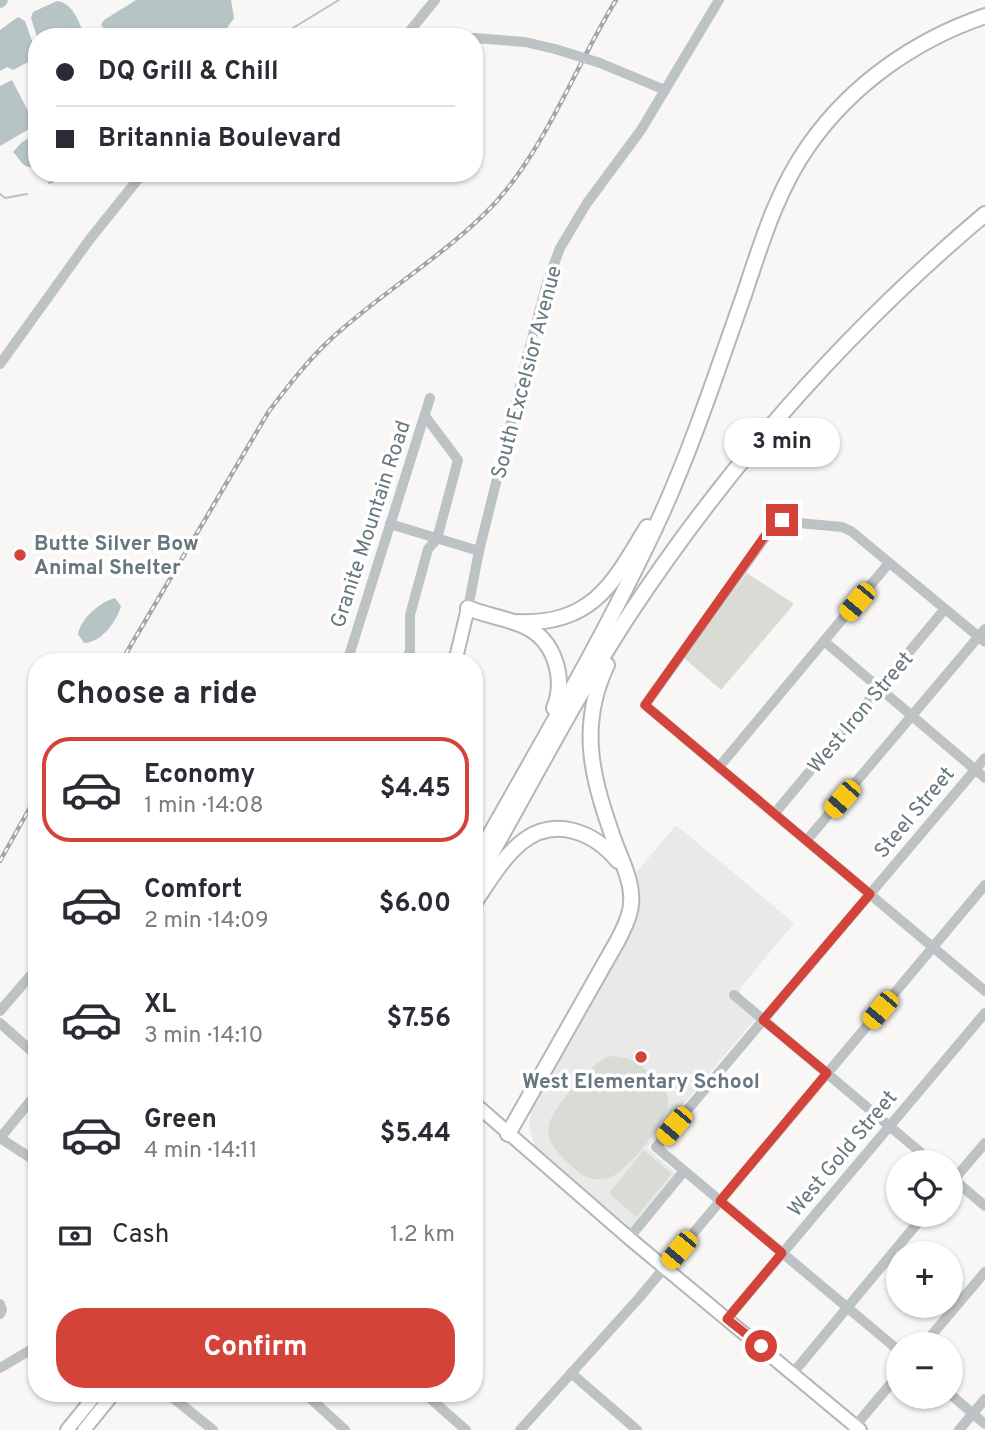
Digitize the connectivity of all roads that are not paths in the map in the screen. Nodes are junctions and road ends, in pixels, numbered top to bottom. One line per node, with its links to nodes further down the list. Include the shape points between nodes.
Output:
1 (435, 0): 4 (street)
2 (719, 0): 6 (street, South Excelsior Avenue)
3 (985, 16): 12 (highway, via 892,62 842,105 808,146 768,225)
4 (412, 28)
5 (483, 39): 6 (street, bridge, via 555,49)
6 (665, 90): 15 (street, South Excelsior Avenue, via 560,248 546,286)
7 (136, 182): 9 (street)
8 (985, 214): 17 (highway, via 894,295 779,415 720,486)
9 (0, 364)
10 (430, 398): 11 (street, Granite Mountain Road)
11 (425, 416): 13 (street, Granite Mountain Road); 14 (street, via 458,460)
12 (680, 472): 20 (highway, via 621,570 598,599 568,617); 32 (highway, via 618,605)
13 (390, 524): 14 (street); 23 (street, Granite Mountain Road)
14 (437, 539): 15 (street); 24 (street, via 428,549 410,615)
15 (479, 551): 18 (street, South Excelsior Avenue)
16 (890, 563): 19 (street); 22 (street); 29 (street, via 847,529 778,521 645,705)
17 (655, 579): 36 (highway, via 612,642); 37 (highway, via 603,674 590,727 594,777)
18 (468, 608): 20 (highway); 25 (main road, South Excelsior Avenue)
19 (944, 610): 21 (street); 26 (street, West Iron Street)
20 (513, 622): 32 (highway, via 542,640 557,666 560,684 549,720)
21 (983, 636): 27 (street)
22 (824, 641): 26 (street); 29 (street)
23 (350, 653)
24 (409, 653)
25 (457, 653)
26 (880, 689): 27 (street); 33 (street, West Iron Street)
27 (913, 716): 30 (street); 34 (street)
28 (985, 758): 30 (street, Steel Street)
29 (719, 767): 33 (street)
30 (975, 770): 31 (street); 40 (street, Steel Street)
31 (985, 778)
32 (508, 803): 35 (highway)
33 (775, 813): 34 (street)
34 (807, 840): 40 (street)
35 (483, 847)
36 (483, 868)
37 (624, 868): 39 (highway, via 590,836 566,829 548,830 534,834 512,851); 54 (highway, via 632,895 629,915)
38 (985, 885): 41 (street)
39 (483, 891)
40 (870, 894): 41 (street); 47 (street, Steel Street)
41 (933, 947): 43 (street); 50 (street)
42 (28, 978): 45 (street)
43 (985, 991)
44 (734, 995): 47 (street)
45 (0, 1011)
46 (985, 1013): 53 (street, West Gold Street)
47 (763, 1020): 50 (street); 60 (street, Steel Street, via 656,1147)
48 (0, 1023): 49 (street)
49 (28, 1048)
50 (827, 1073): 53 (street); 62 (street)
51 (28, 1104): 55 (street)
52 (483, 1111): 54 (main road)
53 (889, 1128): 57 (street); 66 (street, West Gold Street)
54 (508, 1134): 65 (main road)
55 (0, 1138): 58 (street)
56 (985, 1143): 59 (street)
57 (917, 1150)
58 (28, 1156)
59 (963, 1167)
60 (684, 1171): 62 (street); 65 (street)
61 (963, 1189): 63 (street)
62 (720, 1201): 66 (street); 67 (street)
63 (985, 1206)
64 (914, 1227): 70 (street)
65 (629, 1238): 67 (main road)
66 (782, 1253): 70 (street); 72 (street, West Gold Street)
67 (665, 1267): 72 (main road); 77 (street)
68 (985, 1272): 73 (street)
69 (0, 1304): 71 (street)
70 (846, 1308): 74 (street); 78 (street)
71 (0, 1314)
72 (727, 1319): 78 (main road)
73 (934, 1332)
74 (886, 1340)
75 (28, 1352): 76 (street)
76 (0, 1368)
77 (571, 1373): 95 (street); 96 (street)
78 (793, 1373): 89 (main road)
79 (886, 1391): 89 (street)
80 (985, 1399): 87 (street)
81 (92, 1402): 90 (main road)
82 (95, 1402): 91 (main road)
83 (178, 1402): 92 (street)
84 (314, 1402): 93 (street)
85 (434, 1402): 94 (street)
86 (963, 1405): 87 (street)
87 (973, 1414): 88 (street); 97 (street)
88 (985, 1423)
89 (856, 1429)
90 (67, 1430)
91 (84, 1430)
92 (213, 1430)
93 (345, 1430)
94 (466, 1430)
95 (520, 1430)
96 (636, 1430)
97 (959, 1430)

